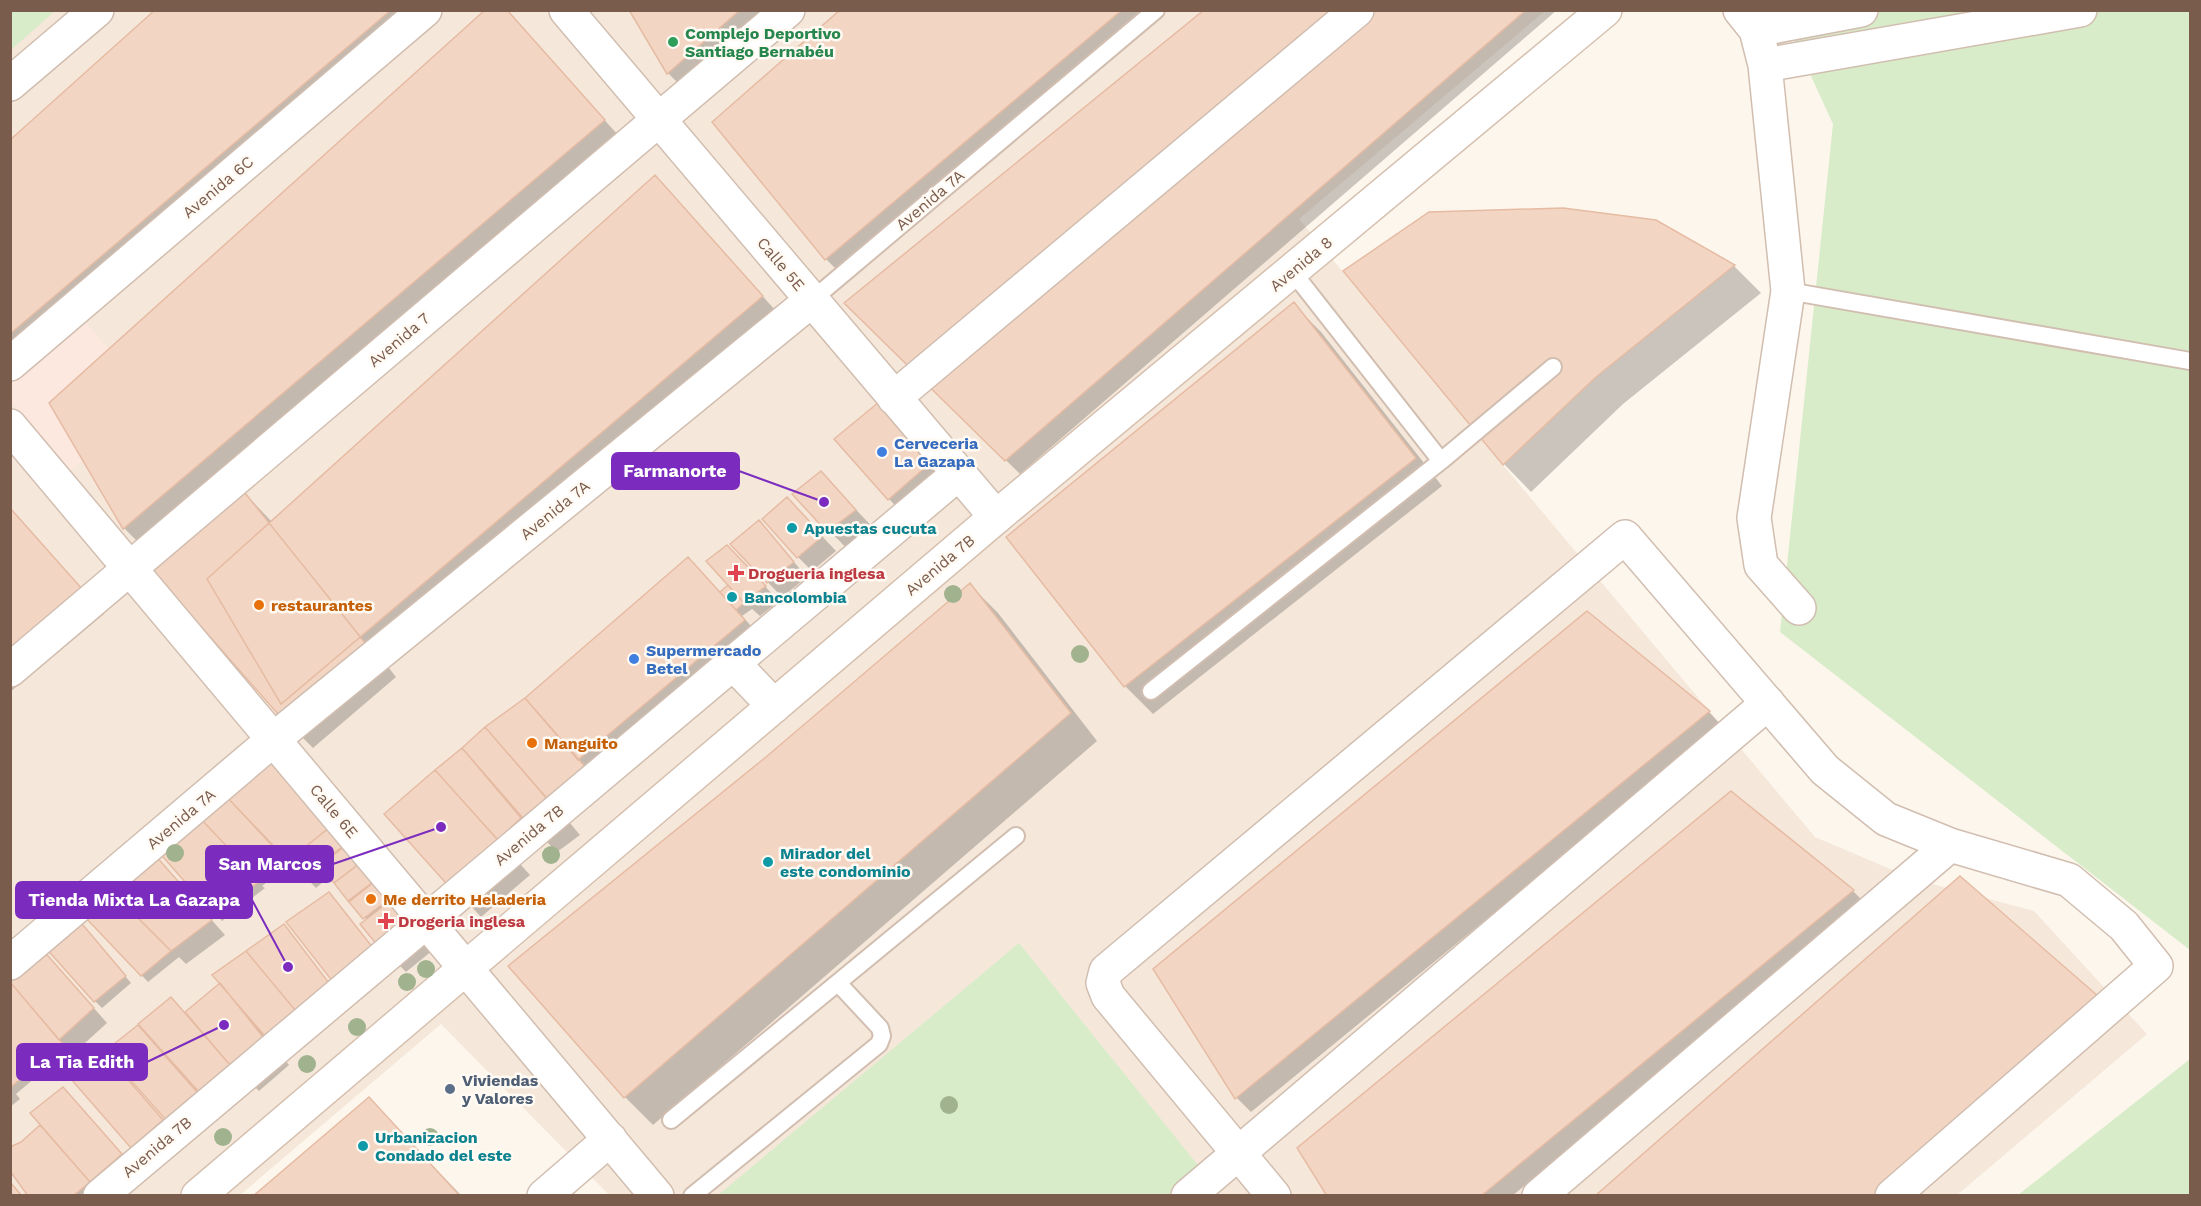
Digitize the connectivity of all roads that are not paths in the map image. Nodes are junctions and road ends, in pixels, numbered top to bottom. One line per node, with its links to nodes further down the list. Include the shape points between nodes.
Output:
1 (97, 10): 12 (street)
2 (425, 10): 18 (street, Avenida 6C)
3 (566, 10): 13 (street, Calle 5E)
4 (788, 10): 13 (street, Avenida 7)
5 (1156, 10): 16 (lane, Avenida 7A)
6 (1357, 10): 20 (street)
7 (1605, 10): 14 (street, Avenida 8)
8 (1861, 10): 10 (street)
9 (2080, 10): 11 (street)
10 (1748, 20): 11 (street)
11 (1765, 65): 15 (street)
12 (10, 84)
13 (659, 120): 16 (street, Calle 5E); 25 (street, Avenida 7)
14 (1292, 271): 22 (lane); 24 (street, Avenida 8)
15 (1788, 291): 17 (lane); 26 (street, via 1754,518 1761,565)
16 (812, 300): 20 (street, Calle 5E); 32 (street, Avenida 7A)
17 (2190, 361)
18 (10, 364)
19 (1553, 366): 22 (lane)
20 (894, 398): 23 (street, Calle 5E)
21 (10, 426): 25 (street, Calle 6E)
22 (1441, 461): 29 (lane)
23 (959, 473): 24 (street, Calle 5E); 27 (street, Avenida 7B)
24 (996, 517): 31 (street, Avenida 7B)
25 (130, 568): 28 (street, Avenida 7); 32 (street, Calle 6E)
26 (1799, 609)
27 (733, 663): 31 (street); 35 (street, Avenida 7B)
28 (10, 670)
29 (1151, 692)
30 (1768, 703): 34 (street, via 1825,770 1886,819); 41 (street); 41 (street, via 1625,537 1106,971 1103,983 1108,996)
31 (774, 706): 37 (street, Avenida 7B)
32 (274, 739): 35 (street, Calle 6E); 36 (street, Avenida 7A)
33 (1016, 836): 38 (lane)
34 (1950, 845): 49 (street); 50 (street, via 2069,880 2124,926 2156,966)
35 (426, 921): 37 (street, Calle 6E); 42 (street, Avenida 7B)
36 (10, 963)
37 (466, 969): 40 (street, Calle 6E); 43 (street, Avenida 7B)
38 (837, 983): 39 (lane); 46 (lane, via 880,1029 879,1044)
39 (671, 1120)
40 (610, 1139): 44 (street); 45 (street, Calle 6E)
41 (1238, 1152): 47 (street); 48 (street)
42 (100, 1196)
43 (198, 1196)
44 (544, 1196)
45 (657, 1196)
46 (692, 1196)
47 (1188, 1196)
48 (1274, 1196)
49 (1539, 1196)
50 (1892, 1196)

